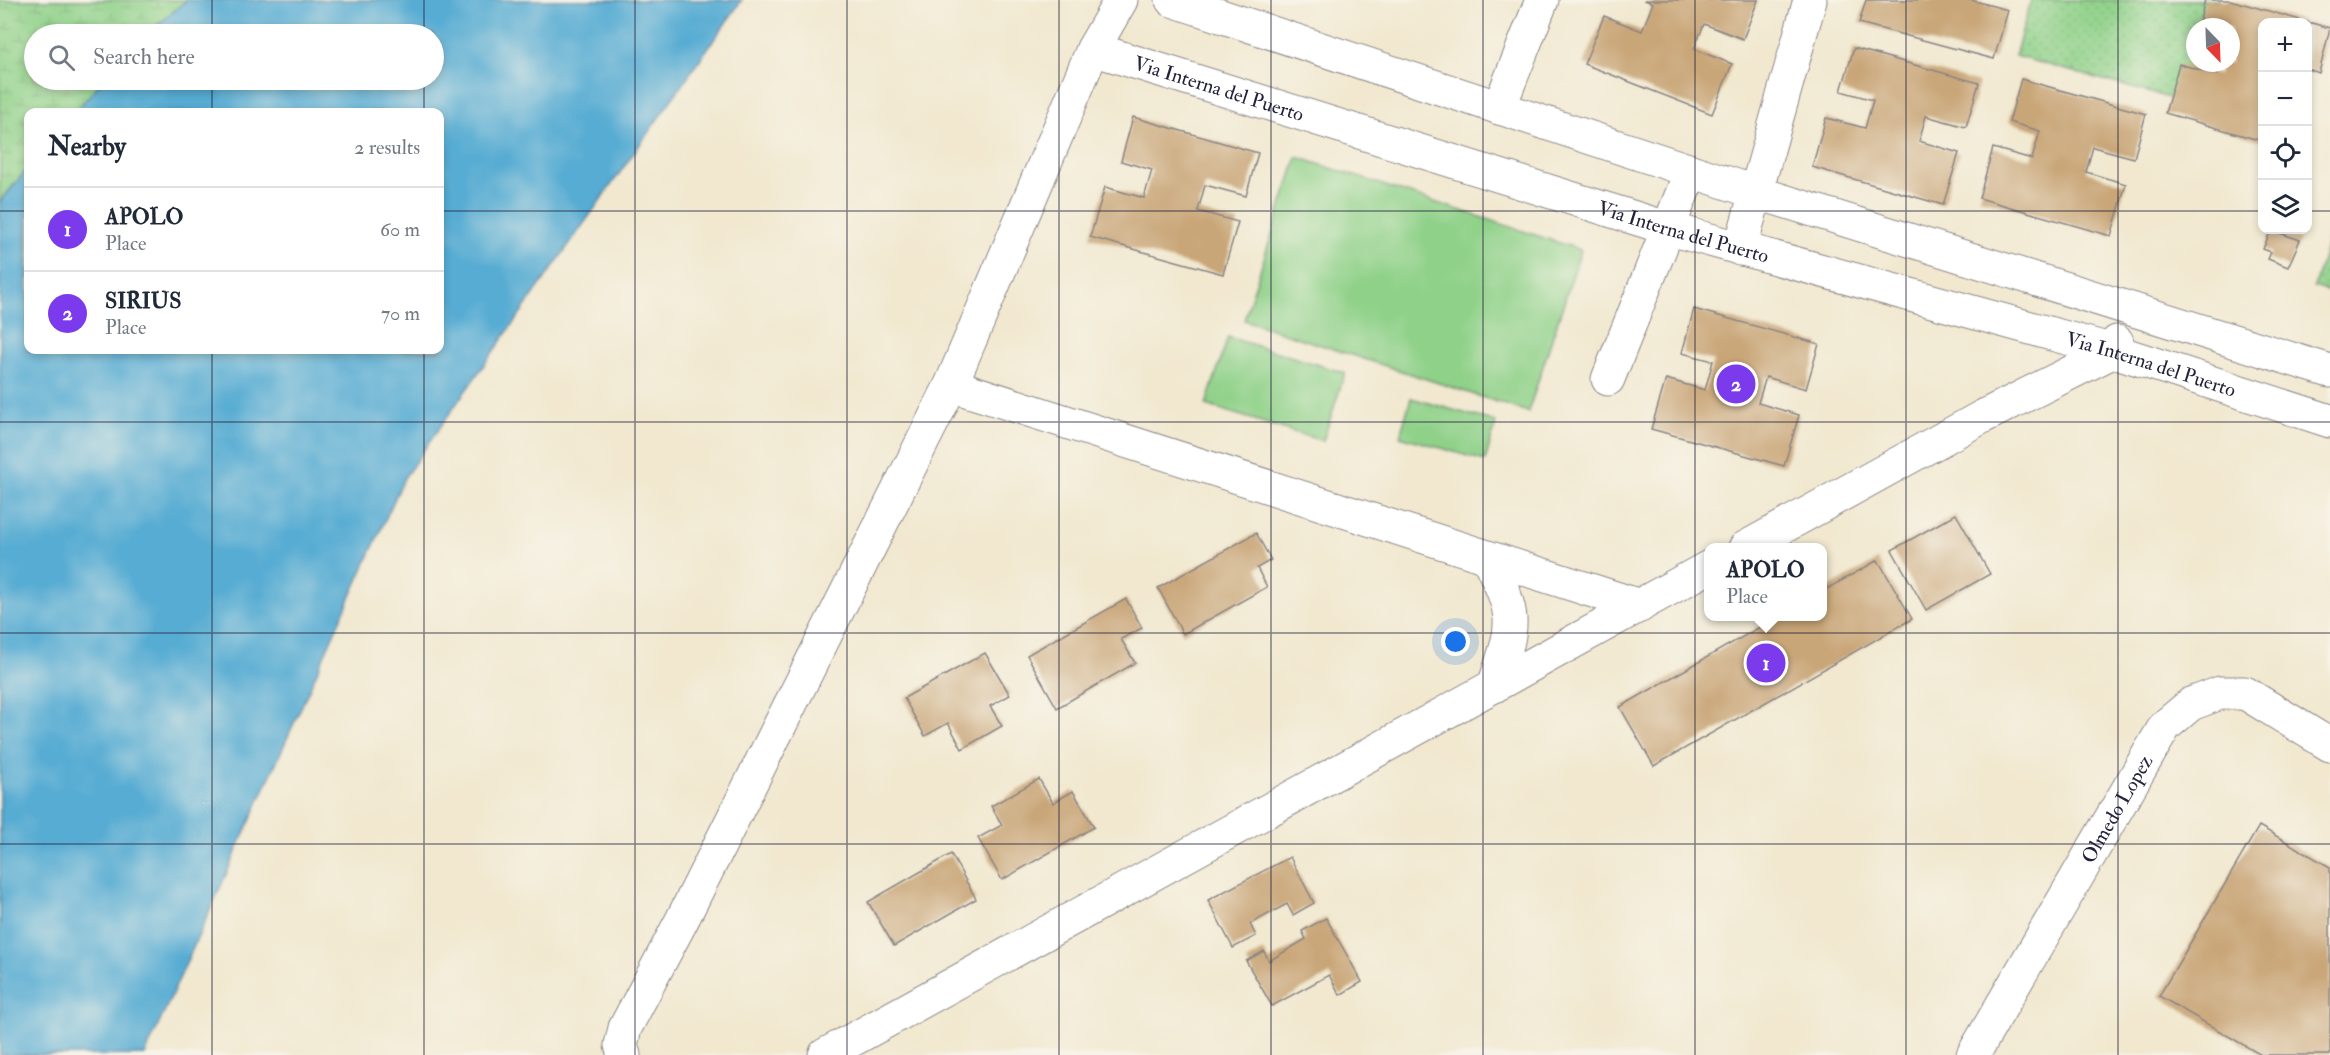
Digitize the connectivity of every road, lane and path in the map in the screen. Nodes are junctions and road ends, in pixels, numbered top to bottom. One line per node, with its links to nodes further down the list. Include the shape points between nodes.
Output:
1 (1121, 0): 5 (street)
2 (1172, 0): 6 (street)
3 (1542, 0): 6 (street)
4 (1810, 0): 8 (street)
5 (1094, 49): 9 (street, Via Interna del Puerto); 15 (street)
6 (1499, 108): 7 (street)
7 (1691, 171): 8 (street); 9 (street)
8 (1755, 192): 10 (street); 11 (street)
9 (1670, 229): 10 (street, Via Interna del Puerto); 14 (street)
10 (1740, 249): 12 (street, Via Interna del Puerto)
11 (2131, 309): 12 (street); 13 (street)
12 (2114, 351): 16 (street, Via Interna del Puerto); 17 (street, via 1982,417)
13 (2330, 371)
14 (1608, 379)
15 (951, 385): 18 (street); 23 (street, via 625,1028 621,1045)
16 (2330, 421)
17 (1754, 543)
18 (1488, 558): 20 (street); 21 (street, via 1506,594 1512,621)
19 (1704, 570): 20 (street)
20 (1640, 606): 21 (street)
21 (1494, 686): 24 (street)
22 (2330, 745): 25 (street, Olmedo Lopez, via 2245,693 2220,693 2191,704 2165,726)
23 (624, 1055)
24 (825, 1055)
25 (1973, 1055)

